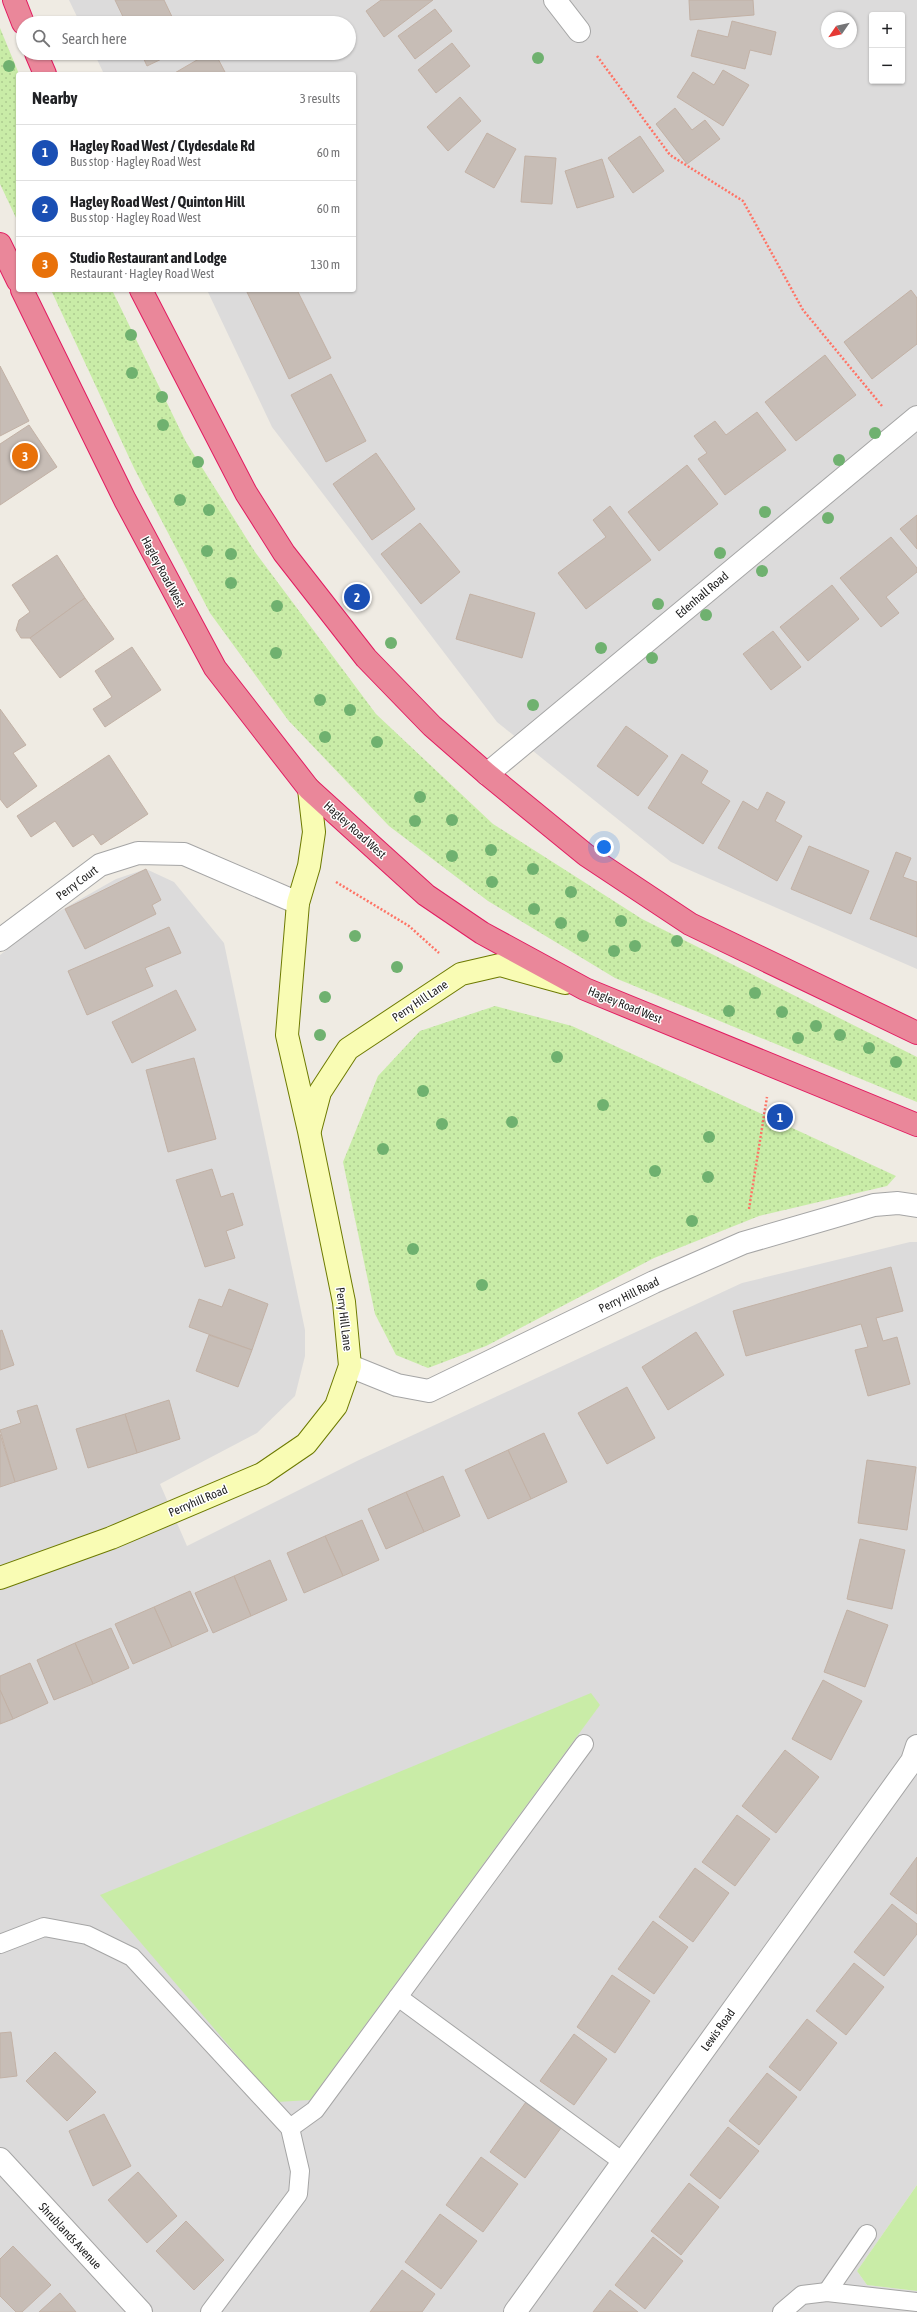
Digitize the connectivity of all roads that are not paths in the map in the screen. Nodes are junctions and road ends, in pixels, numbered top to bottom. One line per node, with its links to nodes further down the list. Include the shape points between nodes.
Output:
1 (14, 0): 3 (highway)
2 (555, 0): 4 (street)
3 (20, 16)
4 (579, 31)
5 (39, 60): 6 (highway)
6 (44, 72)
7 (0, 244): 8 (highway)
8 (16, 277)
9 (23, 292): 13 (highway, Hagley Road West, via 125,500 215,668)
10 (142, 292): 12 (highway, via 246,493 284,553 366,658 432,726)
11 (909, 423): 12 (street, Edenhall Road)
12 (486, 774): 17 (highway, via 586,855 690,924)
13 (309, 789): 14 (street, Perry Hill Lane, via 314,832 309,866); 16 (highway, Hagley Road West, via 426,895 482,934)
14 (298, 903): 15 (street, Perry Court, via 184,854 138,852 100,865); 19 (street, Perry Hill Lane, via 287,1035)
15 (0, 940)
16 (585, 989): 18 (highway, Hagley Road West); 19 (street, Perry Hill Lane, via 500,965 461,974 348,1049 320,1092)
17 (917, 1033)
18 (917, 1125)
19 (309, 1131): 21 (street, Perry Hill Lane, via 344,1302)
20 (917, 1206): 21 (street, Perry Hill Road, via 898,1203 874,1205 743,1243 654,1282 429,1391 397,1385)
21 (350, 1366): 22 (street, Perryhill Road, via 336,1406 306,1444 262,1474 111,1538)
22 (0, 1578)
23 (584, 1744): 26 (lane)
24 (915, 1757): 29 (street, Lewis Road)
25 (0, 1944): 27 (lane, via 44,1927 88,1934 132,1957)
26 (398, 1997): 27 (lane, via 314,2110); 29 (lane)
27 (290, 2128): 34 (lane, via 300,2171 298,2194)
28 (0, 2159): 33 (street, Shrublands Avenue)
29 (623, 2162): 35 (street, Lewis Road)
30 (867, 2234): 31 (lane)
31 (827, 2292): 32 (lane); 36 (lane, via 802,2295)
32 (917, 2302)
33 (141, 2312)
34 (210, 2312)
35 (515, 2312)
36 (782, 2312)

